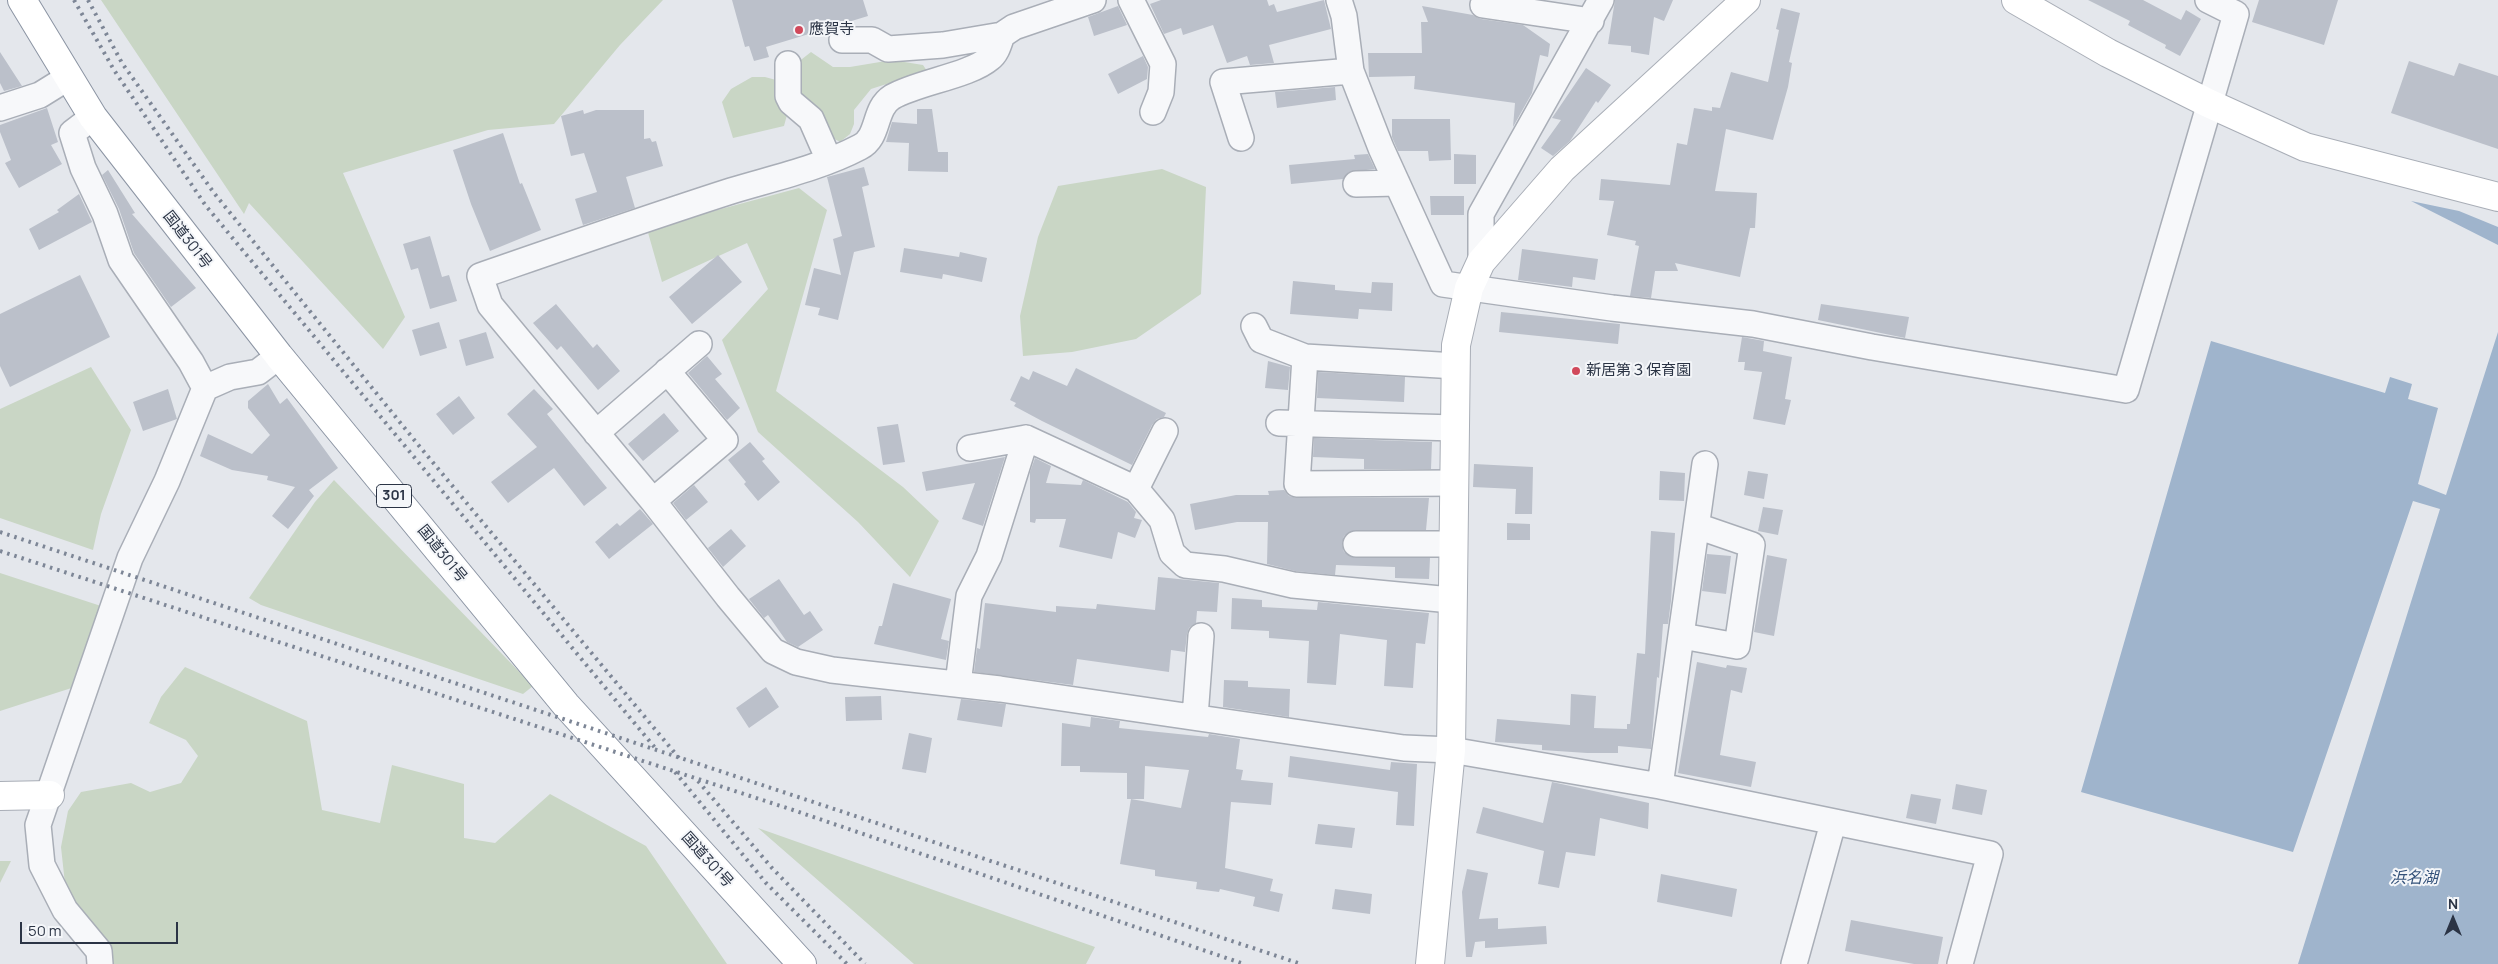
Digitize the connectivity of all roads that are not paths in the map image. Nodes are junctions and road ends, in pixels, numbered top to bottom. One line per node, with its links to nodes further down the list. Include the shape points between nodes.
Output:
1 (22, 0): 16 (main road, 国道301号 / 301)
2 (1093, 0): 9 (street)
3 (1131, 0): 19 (street, via 1163,64 1161,92)
4 (1339, 0): 15 (street)
5 (1746, 0): 26 (main road, via 1562,169)
6 (2016, 0): 17 (main road, via 2108,53)
7 (2208, 0): 10 (street)
8 (1483, 5): 11 (street)
9 (1049, 7): 12 (street)
10 (2238, 7): 17 (street)
11 (1596, 10): 26 (street, via 1481,214)
12 (1002, 35): 13 (street, via 943,46 888,49 872,40); 22 (street, via 996,52 985,62 886,101 867,142)
13 (842, 40)
14 (788, 64): 22 (street, via 788,96 811,119)
15 (1351, 71): 21 (street, via 1223,82); 23 (street)
16 (69, 77): 18 (street, via 40,95); 20 (main road, 国道301号 / 301)
17 (2208, 103): 25 (main road, via 2305,147); 27 (street, via 2126,390 1752,324)
18 (0, 108)
19 (1153, 112)
20 (92, 117): 30 (main road, 国道301号 / 301); 34 (street, via 72,133 121,260 191,362)
21 (1240, 138)
22 (829, 160): 38 (street, via 480,276 490,305)
23 (1397, 183): 24 (street); 27 (street, via 1443,284)
24 (1356, 184)
25 (2498, 197)
26 (1481, 262): 27 (main road)
27 (1469, 288): 32 (main road, via 1456,345)
28 (1254, 326): 31 (street, via 1261,340)
29 (699, 344): 33 (street)
30 (279, 356): 34 (street, via 258,372 230,377); 59 (main road, 国道301号 / 301, via 566,705)
31 (1305, 357): 32 (street); 35 (street)
32 (1456, 366): 36 (main road)
33 (667, 371): 38 (street); 44 (street, via 725,440)
34 (205, 388): 55 (street, via 167,482 130,558)
35 (1290, 424): 36 (street); 42 (street, via 1297,484)
36 (1455, 428): 42 (main road)
37 (1165, 431): 43 (street)
38 (596, 433): 44 (street)
39 (1026, 438): 40 (street); 43 (street); 51 (street, via 989,556 969,596)
40 (970, 448)
41 (1705, 464): 45 (street)
42 (1454, 483): 47 (main road)
43 (1136, 489): 48 (street, via 1162,520 1172,553 1185,565 1224,569 1293,585)
44 (653, 501): 51 (street, via 774,651 796,662 832,670)
45 (1697, 526): 50 (street); 50 (street, via 1752,545 1737,646)
46 (1356, 544): 47 (street)
47 (1452, 544): 48 (main road)
48 (1451, 600): 53 (main road)
49 (1201, 636): 52 (street)
50 (1682, 636): 54 (street)
51 (958, 684): 52 (street)
52 (1195, 717): 53 (street, via 1404,748)
53 (1451, 750): 54 (street); 60 (main road)
54 (1660, 786): 57 (street)
55 (50, 794): 56 (main road); 58 (street, via 38,825 42,865 65,910 99,951)
56 (0, 796)
57 (1833, 823): 61 (street); 62 (street, via 1990,854)
58 (100, 964)
59 (802, 964)
60 (1430, 964)
61 (1794, 964)
62 (1960, 964)

